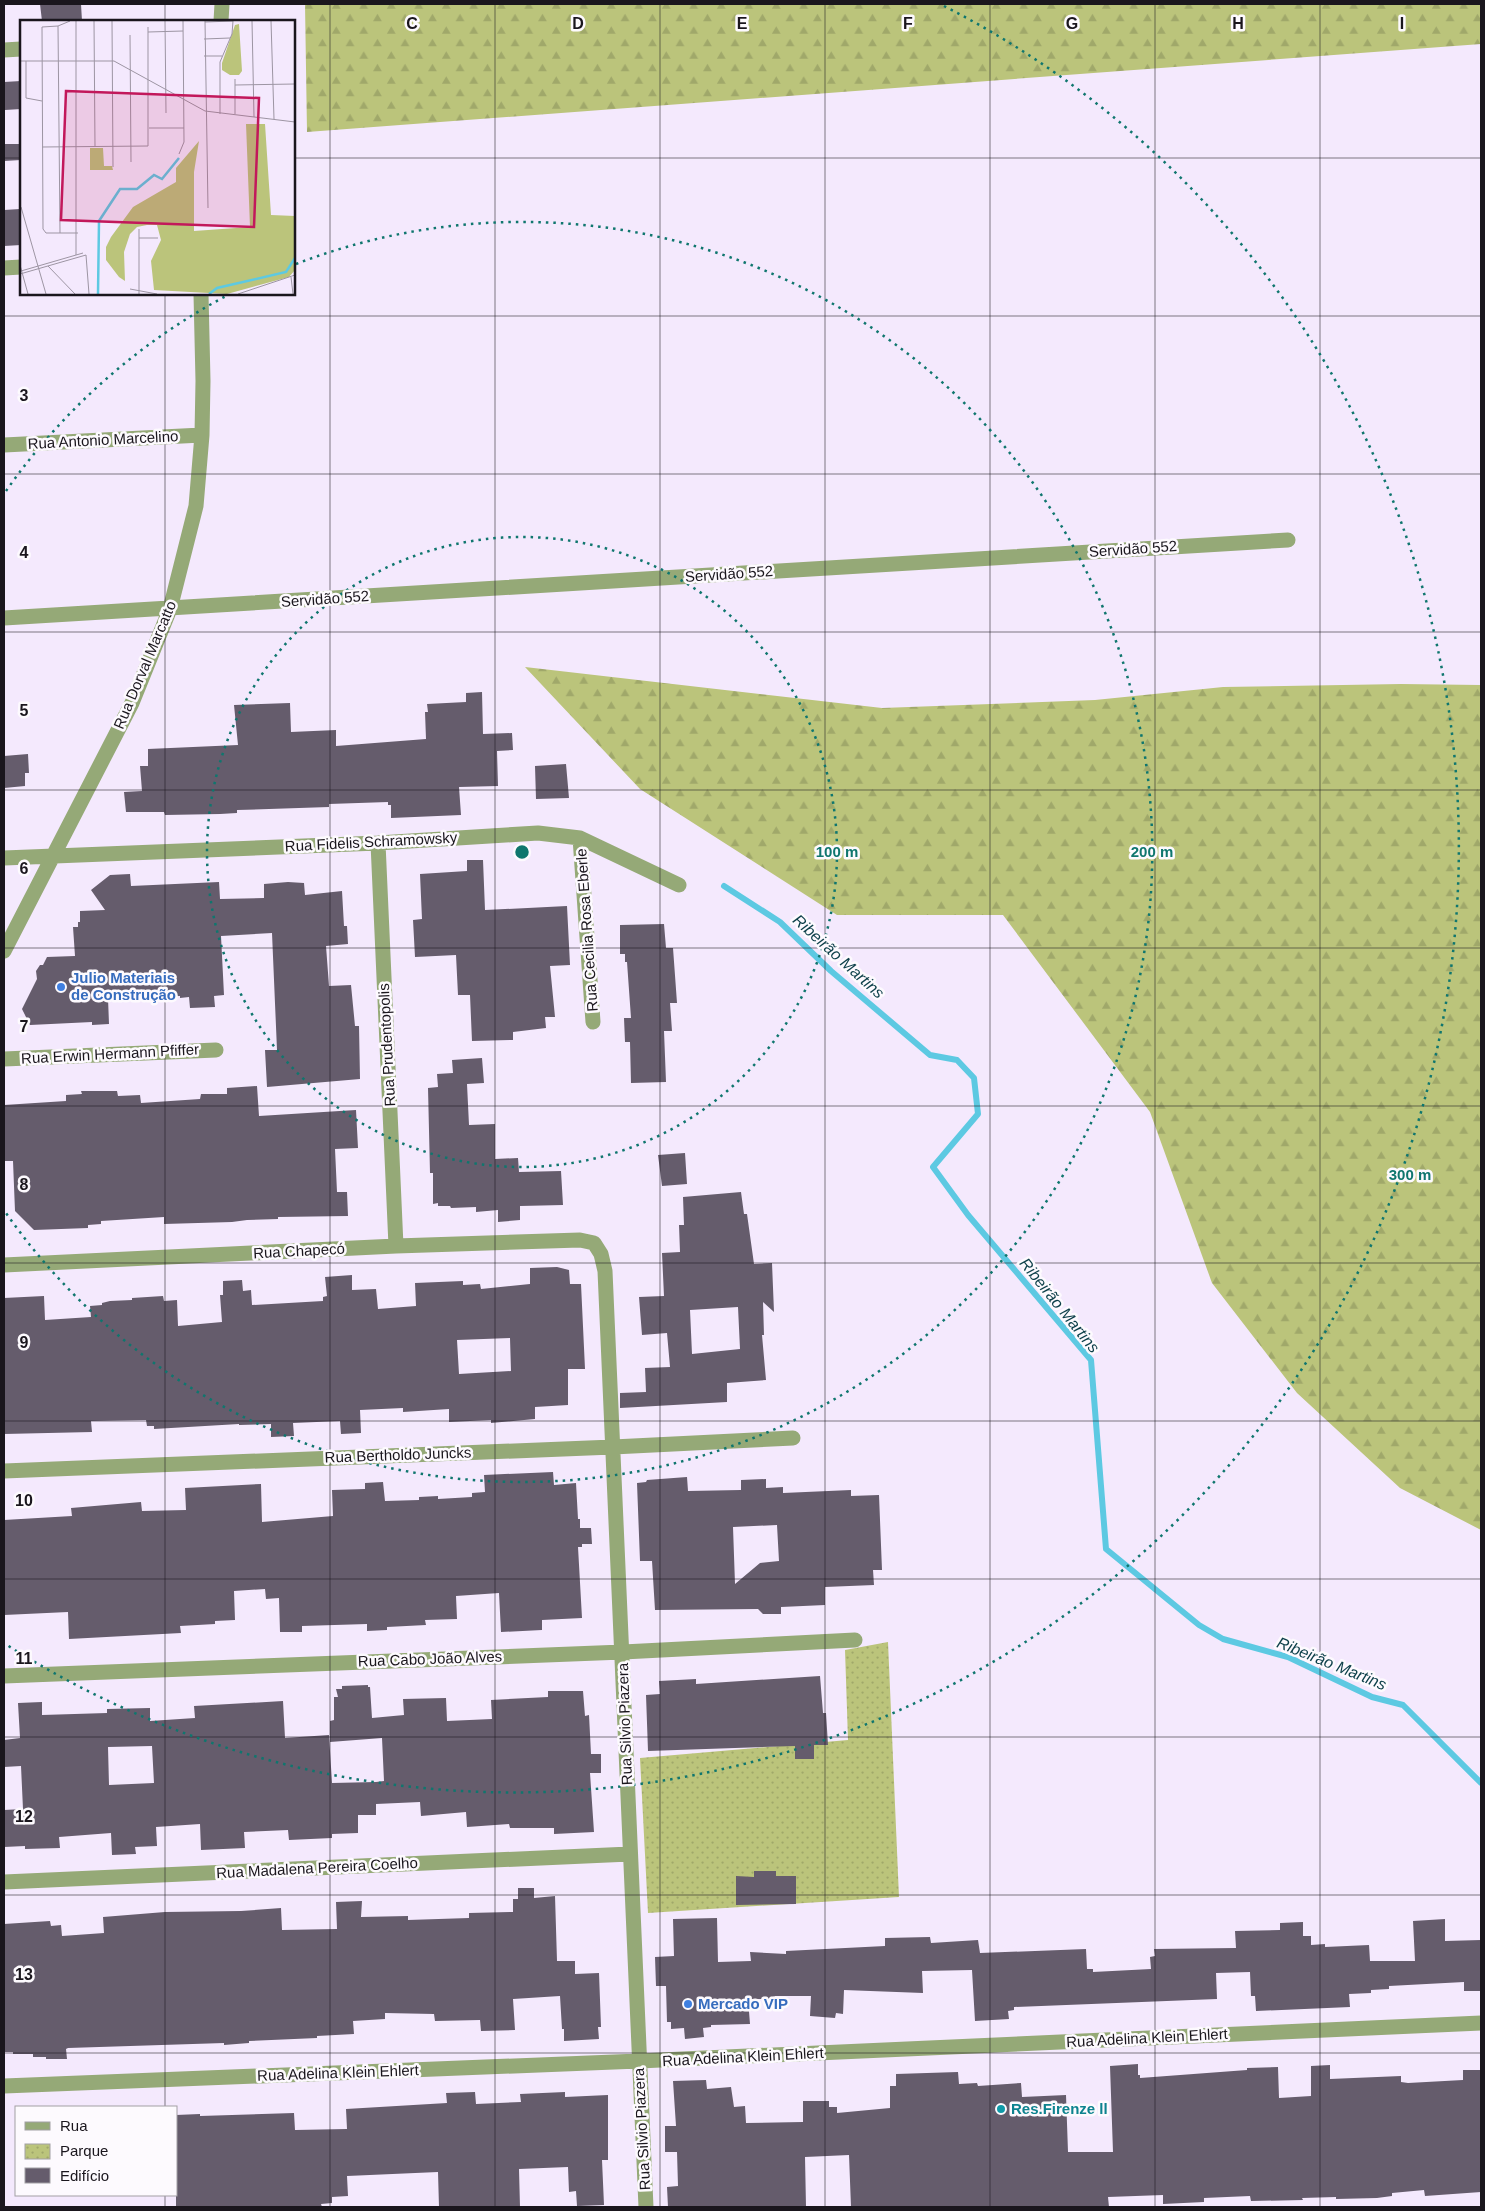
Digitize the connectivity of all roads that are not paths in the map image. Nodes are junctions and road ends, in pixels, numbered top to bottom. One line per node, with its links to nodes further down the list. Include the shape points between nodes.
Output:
1 (222, 4): 2 (street)
2 (221, 20)
3 (20, 49): 4 (street)
4 (4, 50)
5 (20, 267): 6 (street)
6 (4, 268)
7 (201, 295): 8 (street, Rua Dorval Marcatto)
8 (202, 435): 9 (street, Rua Antonio Marcelino); 11 (street, Rua Dorval Marcatto, via 196,506)
9 (4, 445)
10 (1288, 540): 11 (street, Servidão 552)
11 (170, 609): 12 (street, Servidão 552); 15 (street, Rua Dorval Marcatto, via 132,703)
12 (4, 618)
13 (580, 838): 14 (street, Rua Fidelis Schramowsky, via 538,834); 17 (street, Rua Fidelis Schramowsky); 19 (street, Rua Cecilia Rosa Eberle)
14 (378, 843): 15 (street, Rua Fidelis Schramowsky); 23 (street, Rua Prudentopolis)
15 (53, 856): 16 (street, Rua Fidelis Schramowsky); 18 (street, Rua Dorval Marcatto)
16 (4, 858)
17 (679, 884)
18 (4, 951)
19 (593, 1022)
20 (216, 1050): 21 (street, Rua Erwin Hermann Pfiffer)
21 (4, 1059)
22 (594, 1243): 23 (street, Rua Chapecó, via 580,1240); 26 (street, Rua Silvio Piazera, via 605,1271)
23 (396, 1246): 24 (street, Rua Chapecó)
24 (4, 1265)
25 (793, 1438): 26 (street, Rua Bertholdo Juncks)
26 (613, 1447): 27 (street, Rua Bertholdo Juncks); 29 (street, Rua Silvio Piazera)
27 (4, 1471)
28 (855, 1640): 29 (street, Rua Cabo João Alves)
29 (622, 1652): 30 (street, Rua Cabo João Alves); 31 (street, Rua Silvio Piazera)
30 (4, 1676)
31 (630, 1854): 32 (street, Rua Madalena Pereira Coelho); 34 (street, Rua Silvio Piazera)
32 (4, 1882)
33 (1481, 2023): 34 (street, Rua Adelina Klein Ehlert)
34 (639, 2062): 35 (street, Rua Adelina Klein Ehlert); 36 (street, Rua Silvio Piazera)
35 (4, 2086)
36 (646, 2207)

